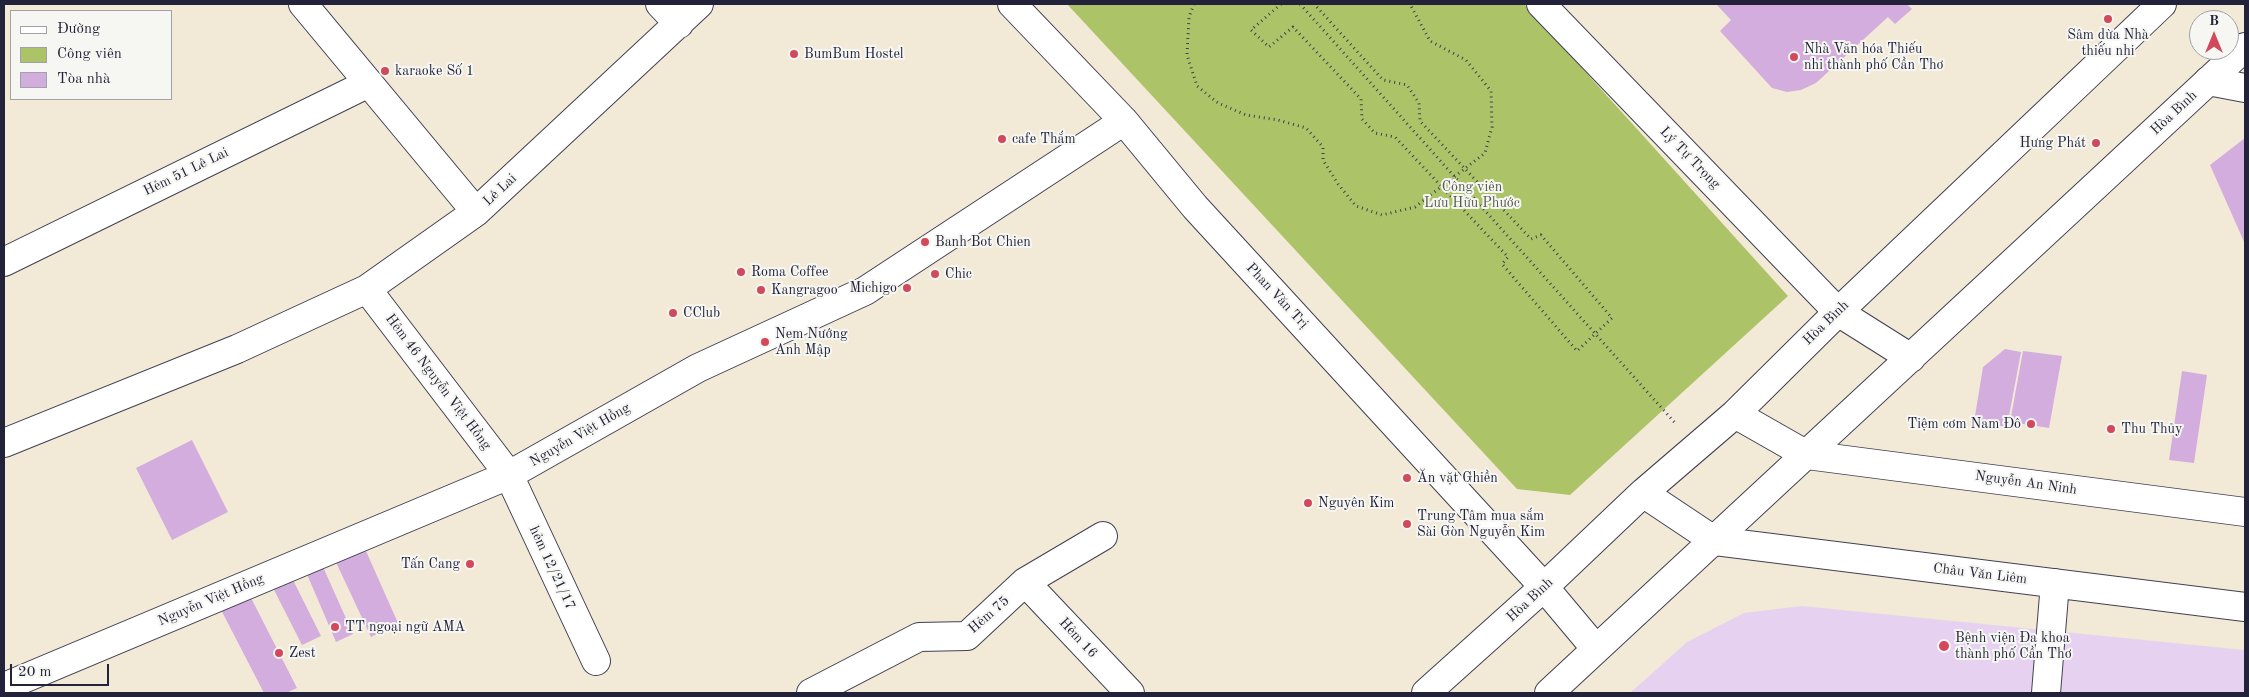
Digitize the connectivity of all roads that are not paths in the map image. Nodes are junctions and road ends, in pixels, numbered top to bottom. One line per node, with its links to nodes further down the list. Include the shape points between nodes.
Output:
1 (303, 4): 10 (street, Lê Lai)
2 (660, 4): 7 (street)
3 (699, 4): 7 (street, Lê Lai)
4 (1012, 4): 12 (street, Phan Văn Trị)
5 (1541, 4): 16 (street, Lý Tự Trọng)
6 (2162, 4): 16 (street, Hòa Bình)
7 (679, 24): 13 (street, Lê Lai)
8 (2245, 47): 9 (street, Hòa Bình)
9 (2208, 81): 11 (street); 17 (street, Hòa Bình)
10 (369, 83): 13 (street, Lê Lai); 14 (street, Hẻm 51 Lê Lai)
11 (2245, 88)
12 (1124, 121): 21 (street, Nguyễn Việt Hồng, via 865,291 698,368); 28 (street, Phan Văn Trị, via 1196,207)
13 (476, 212): 15 (street)
14 (4, 262)
15 (367, 289): 19 (street, via 237,349); 21 (street, Hẻm 46 Nguyễn Việt Hồng)
16 (1838, 312): 17 (street, Lý Tự Trọng); 18 (street, Hòa Bình)
17 (1911, 358): 20 (street, Hòa Bình)
18 (1734, 414): 20 (street); 22 (street, Hòa Bình)
19 (4, 443)
20 (1807, 455): 23 (street, Nguyễn An Ninh); 25 (street, Hòa Bình)
21 (509, 476): 31 (street, hẻm 12/21/17); 32 (street, Nguyễn Việt Hồng)
22 (1643, 493): 25 (street); 28 (street, Hòa Bình)
23 (2245, 512)
24 (1102, 536): 26 (street, Hẻm 75)
25 (1715, 541): 27 (street, Châu Văn Liêm); 30 (street, Hòa Bình)
26 (1025, 582): 33 (street, Hẻm 75, via 967,636 919,637); 34 (street, Hẻm 16)
27 (2055, 584): 29 (street, Châu Văn Liêm); 37 (street)
28 (1544, 587): 30 (street, Phan Văn Trị); 35 (street, Hòa Bình)
29 (2245, 608)
30 (1596, 649): 36 (street, Hòa Bình)
31 (596, 661)
32 (4, 687)
33 (812, 693)
34 (1130, 693)
35 (1426, 693)
36 (1550, 693)
37 (2052, 693)

